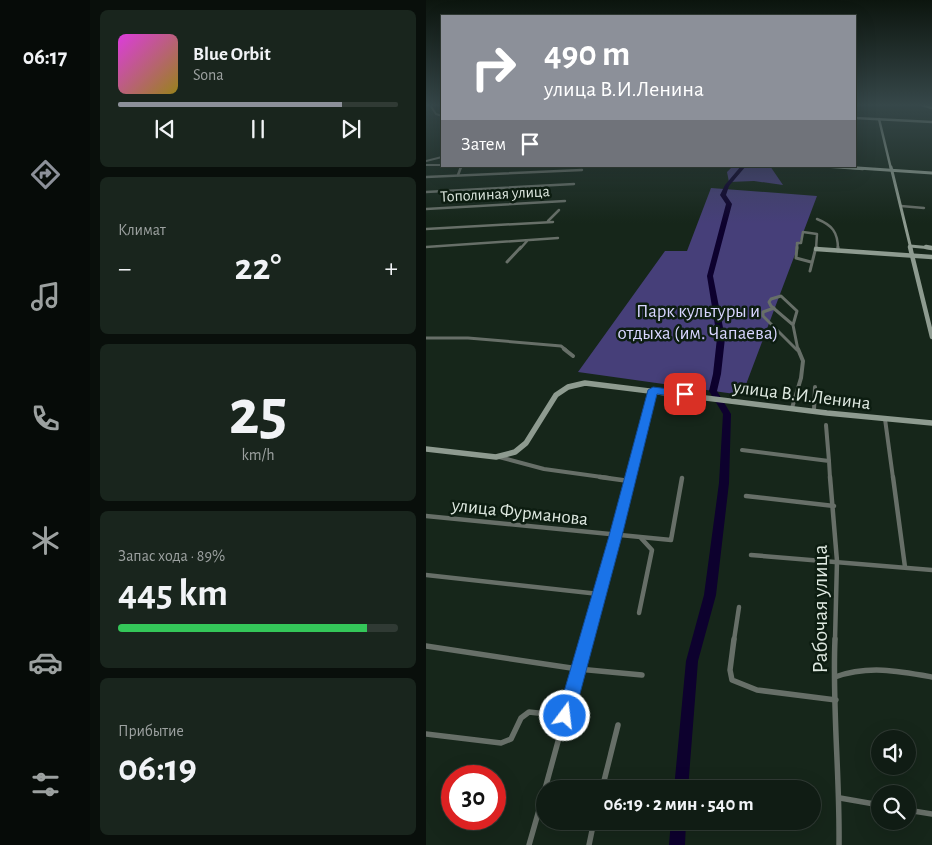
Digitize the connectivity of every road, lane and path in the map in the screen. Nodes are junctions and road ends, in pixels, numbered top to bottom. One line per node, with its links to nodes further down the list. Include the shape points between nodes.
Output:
1 (885, 144): 9 (street)
2 (441, 157): 3 (street)
3 (426, 160)
4 (426, 165): 5 (street)
5 (441, 165)
6 (461, 167): 11 (street)
7 (838, 167): 9 (street)
8 (582, 170): 11 (street)
9 (892, 170): 10 (street); 16 (street)
10 (932, 173)
11 (458, 175): 12 (street)
12 (426, 176)
13 (574, 184): 14 (street)
14 (426, 192)
15 (564, 201): 18 (street, Тополиная улица)
16 (901, 206): 17 (street); 26 (street)
17 (924, 208)
18 (426, 209)
19 (559, 210): 21 (street, via 552,219)
20 (818, 219): 30 (street, via 829,224 838,235)
21 (543, 222): 22 (street); 23 (street)
22 (553, 222)
23 (426, 229)
24 (558, 238): 25 (street)
25 (527, 240): 27 (street); 33 (street)
26 (910, 246): 28 (street); 31 (street)
27 (426, 247)
28 (932, 248)
29 (816, 249): 30 (street); 34 (street); 34 (street, via 817,234 803,232 796,258)
30 (838, 251): 31 (street)
31 (911, 255): 32 (street); 38 (street)
32 (932, 257)
33 (507, 262)
34 (811, 262): 35 (street)
35 (810, 270)
36 (774, 308): 37 (street); 37 (street, via 769,302 781,296 797,311); 40 (street, via 763,312 763,316)
37 (792, 324): 40 (street)
38 (932, 337)
39 (426, 338): 41 (street, via 561,346)
40 (797, 350): 44 (street, via 803,361)
41 (573, 356)
42 (815, 387): 45 (street)
43 (653, 390): 44 (street, улица В.И.Ленина); 51 (street, улица В.И.Ленина, via 585,383 566,387 549,402 527,442 512,453); 54 (street)
44 (792, 408): 45 (street, улица В.И.Ленина)
45 (814, 410): 46 (street, улица В.И.Ленина)
46 (885, 419): 47 (street, улица В.И.Ленина); 62 (street)
47 (932, 422)
48 (826, 425): 52 (street, Рабочая улица)
49 (426, 449): 51 (street)
50 (742, 450): 52 (street)
51 (499, 457): 54 (street, via 544,470)
52 (829, 461): 56 (street, Рабочая улица)
53 (682, 478): 59 (street, улица Фурманова, via 671,540)
54 (629, 481): 58 (street)
55 (746, 496): 56 (street)
56 (834, 506): 61 (street, Рабочая улица)
57 (426, 516): 58 (street, улица Фурманова)
58 (615, 536): 59 (street, улица Фурманова); 65 (street)
59 (641, 538): 67 (street, via 652,550)
60 (751, 555): 61 (street)
61 (837, 561): 62 (street); 71 (street, Рабочая улица)
62 (905, 567): 63 (street)
63 (932, 570)
64 (426, 575): 65 (street)
65 (599, 594): 69 (street)
66 (739, 607): 73 (street, via 730,670 732,680 757,690)
67 (639, 613)
68 (426, 646): 69 (street)
69 (578, 669): 70 (street); 74 (street)
70 (642, 675)
71 (835, 677): 72 (street, via 851,670 871,669); 73 (street, Рабочая улица)
72 (932, 677)
73 (836, 700): 79 (street, Рабочая улица)
74 (565, 716): 76 (street, via 529,712 521,718 511,739 501,743); 77 (street)
75 (618, 725): 78 (street)
76 (426, 734)
77 (547, 780)
78 (604, 780)
79 (840, 798): 80 (street); 87 (street, Рабочая улица)
80 (871, 803)
81 (916, 811): 82 (street)
82 (932, 814)
83 (536, 820): 85 (street)
84 (592, 830): 86 (street)
85 (529, 845)
86 (589, 845)
87 (839, 845)

